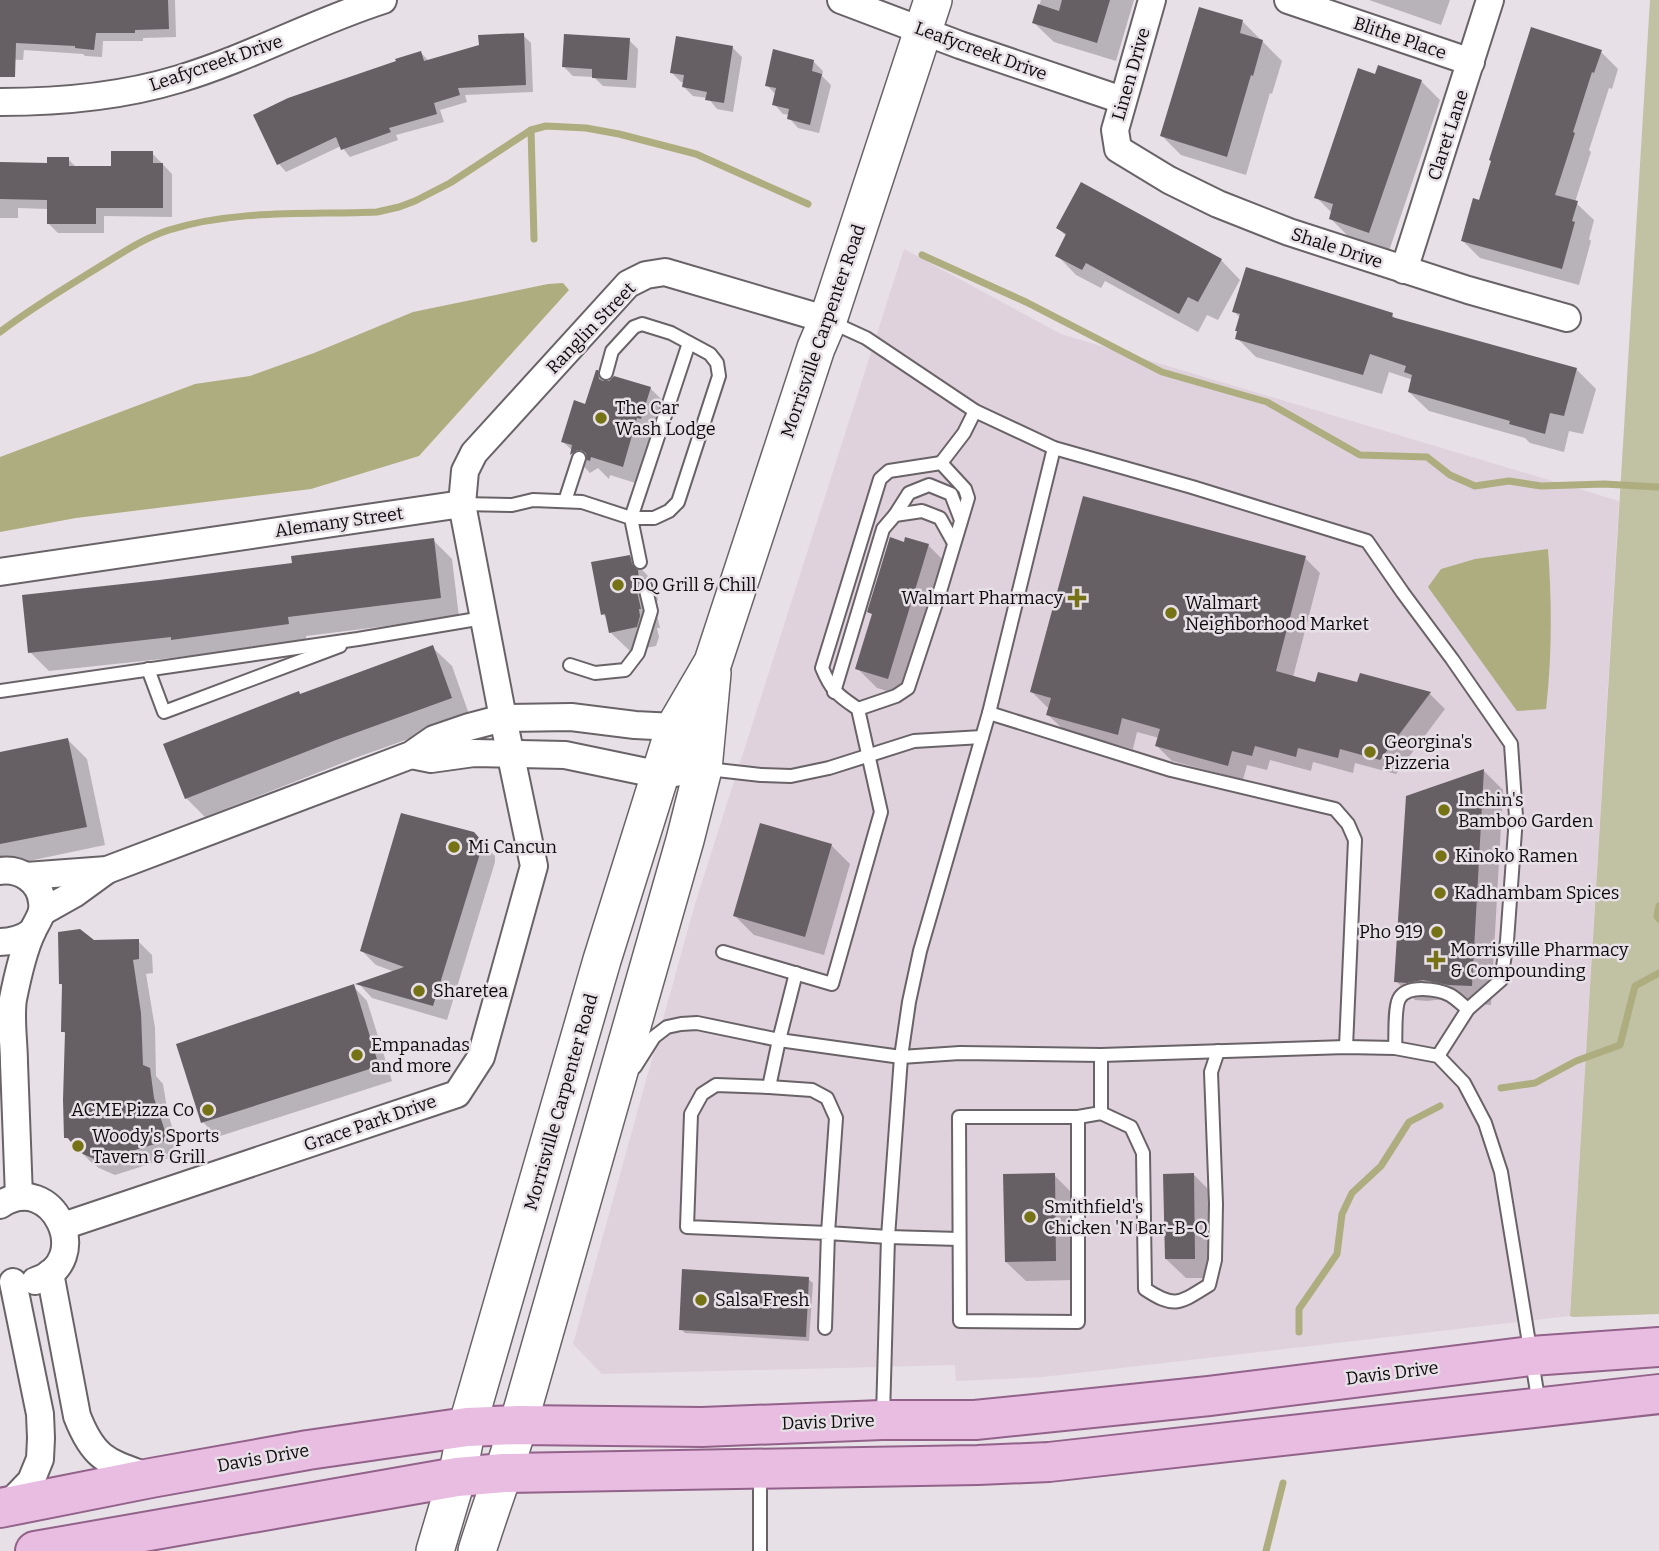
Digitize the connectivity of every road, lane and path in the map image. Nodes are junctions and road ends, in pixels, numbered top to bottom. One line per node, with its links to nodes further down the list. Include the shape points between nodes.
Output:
1 (383, 0): 9 (street, Leafycreek Drive, via 150,88 82,100)
2 (841, 0): 6 (street, Leafycreek Drive)
3 (1152, 0): 8 (street, Linen Drive)
4 (1289, 0): 7 (street, Blithe Place)
5 (1490, 0): 7 (street, Claret Lane)
6 (927, 15): 8 (street, Leafycreek Drive, via 1089,90); 13 (main road, Morrisville Carpenter Road)
7 (1471, 62): 11 (street, Claret Lane)
8 (1122, 100): 10 (street, Linen Drive, via 1115,130)
9 (0, 102)
10 (1118, 149): 11 (street, Shale Drive, via 1218,204 1289,233)
11 (1404, 270): 12 (street, Shale Drive)
12 (1567, 318)
13 (828, 320): 16 (lane, via 866,338); 21 (street, Ranglin Street, via 666,272 637,279 474,453 466,471); 31 (main road, Morrisville Carpenter Road)
14 (689, 343): 15 (lane, via 642,324 612,351); 23 (lane); 23 (lane, via 710,354 719,376 678,502 654,518)
15 (606, 373)
16 (975, 411): 17 (lane); 19 (lane)
17 (1054, 448): 37 (lane); 55 (lane, via 1367,541 1511,744 1516,817 1501,979)
18 (579, 458): 20 (lane)
19 (941, 463): 24 (lane, via 965,489 968,498); 35 (lane, via 890,471 880,479 822,668)
20 (565, 501): 21 (lane); 23 (lane)
21 (462, 504): 27 (street, Alemany Street); 29 (street)
22 (895, 515): 24 (lane, via 909,493 929,485 951,494); 25 (lane, via 922,511 940,518); 35 (lane, via 883,529)
23 (631, 518): 26 (lane)
24 (961, 520): 25 (lane)
25 (954, 543): 36 (lane, via 908,688)
26 (640, 562)
27 (0, 572)
28 (645, 586): 32 (lane, via 651,611 638,653 625,670 596,673)
29 (483, 618): 30 (lane); 38 (street)
30 (358, 639): 33 (lane); 33 (lane, via 164,712)
31 (713, 662): 39 (main road, Morrisville Carpenter Road); 44 (main road, Morrisville Carpenter Road)
32 (570, 665)
33 (148, 669): 34 (lane)
34 (0, 691)
35 (834, 692): 36 (lane)
36 (858, 709): 43 (lane)
37 (989, 713): 40 (lane); 57 (lane, via 1171,770 1335,809 1355,841)
38 (503, 718): 39 (street, via 571,717); 41 (street); 42 (street, via 434,739)
39 (676, 727): 44 (street); 45 (main road, Morrisville Carpenter Road)
40 (982, 737): 43 (lane, via 914,741); 62 (lane, via 920,951)
41 (511, 753): 42 (street, via 431,759); 45 (street, via 565,755); 68 (street, Grace Park Drive, via 534,866 481,1057 457,1094)
42 (411, 755): 46 (street)
43 (868, 756): 44 (lane, via 791,776); 53 (lane, via 881,811 832,984)
44 (703, 769): 45 (street); 64 (main road, Morrisville Carpenter Road)
45 (661, 775): 81 (main road, Morrisville Carpenter Road, via 602,960)
46 (107, 870): 48 (street); 49 (street)
47 (0, 871): 48 (street)
48 (26, 876): 49 (street, via 40,892)
49 (37, 922): 50 (street, via 23,938); 54 (street)
50 (0, 942)
51 (723, 952): 53 (lane)
52 (0, 971): 54 (street)
53 (796, 974): 56 (lane)
54 (13, 1002): 67 (street)
55 (1468, 1009): 58 (lane, via 1436,990 1404,993 1398,1001); 61 (lane)
56 (779, 1040): 62 (lane); 63 (lane); 64 (lane, via 697,1023 667,1027 654,1037)
57 (1346, 1047): 58 (lane); 59 (lane)
58 (1395, 1048): 61 (lane)
59 (1217, 1051): 60 (lane); 65 (lane, via 1211,1072 1215,1260 1209,1285 1184,1301 1163,1301 1145,1289 1143,1153 1131,1127)
60 (1101, 1055): 62 (lane); 65 (lane)
61 (1438, 1056): 76 (lane, via 1464,1083 1485,1123 1501,1172)
62 (901, 1057): 70 (lane)
63 (769, 1087): 69 (lane, via 812,1090 827,1098 836,1118); 69 (lane, via 716,1085 702,1094 691,1114 687,1227)
64 (608, 1108): 80 (main road, Morrisville Carpenter Road)
65 (1101, 1112): 66 (lane)
66 (1078, 1117): 71 (lane, via 959,1117); 71 (lane, via 1078,1322 960,1321)
67 (9, 1201): 68 (street, via 33,1198 46,1204)
68 (63, 1226): 72 (street, via 64,1252)
69 (828, 1233): 70 (lane); 74 (lane)
70 (888, 1237): 71 (lane); 79 (lane)
71 (959, 1239)
72 (50, 1273): 73 (street, via 26,1283); 85 (street, via 84,1433 111,1463)
73 (7, 1279): 86 (street, via 40,1413 41,1438 40,1459 31,1481)
74 (825, 1328)
75 (1659, 1347): 76 (main road, Davis Drive)
76 (1531, 1356): 78 (lane); 79 (main road, Davis Drive, via 975,1420)
77 (1659, 1394): 78 (main road)
78 (1539, 1407): 82 (main road, via 1049,1462)
79 (882, 1420): 80 (main road, Davis Drive, via 702,1427)
80 (518, 1425): 81 (main road, Davis Drive); 83 (main road, Morrisville Carpenter Road)
81 (467, 1427): 84 (main road, Morrisville Carpenter Road); 85 (main road, Davis Drive)
82 (760, 1468): 83 (main road); 90 (lane)
83 (504, 1473): 84 (main road); 89 (main road, Morrisville Carpenter Road)
84 (457, 1477): 87 (main road); 88 (main road, Morrisville Carpenter Road)
85 (151, 1478): 86 (main road, Davis Drive)
86 (3, 1508)
87 (41, 1550)
88 (435, 1551)
89 (477, 1551)
90 (760, 1551)

